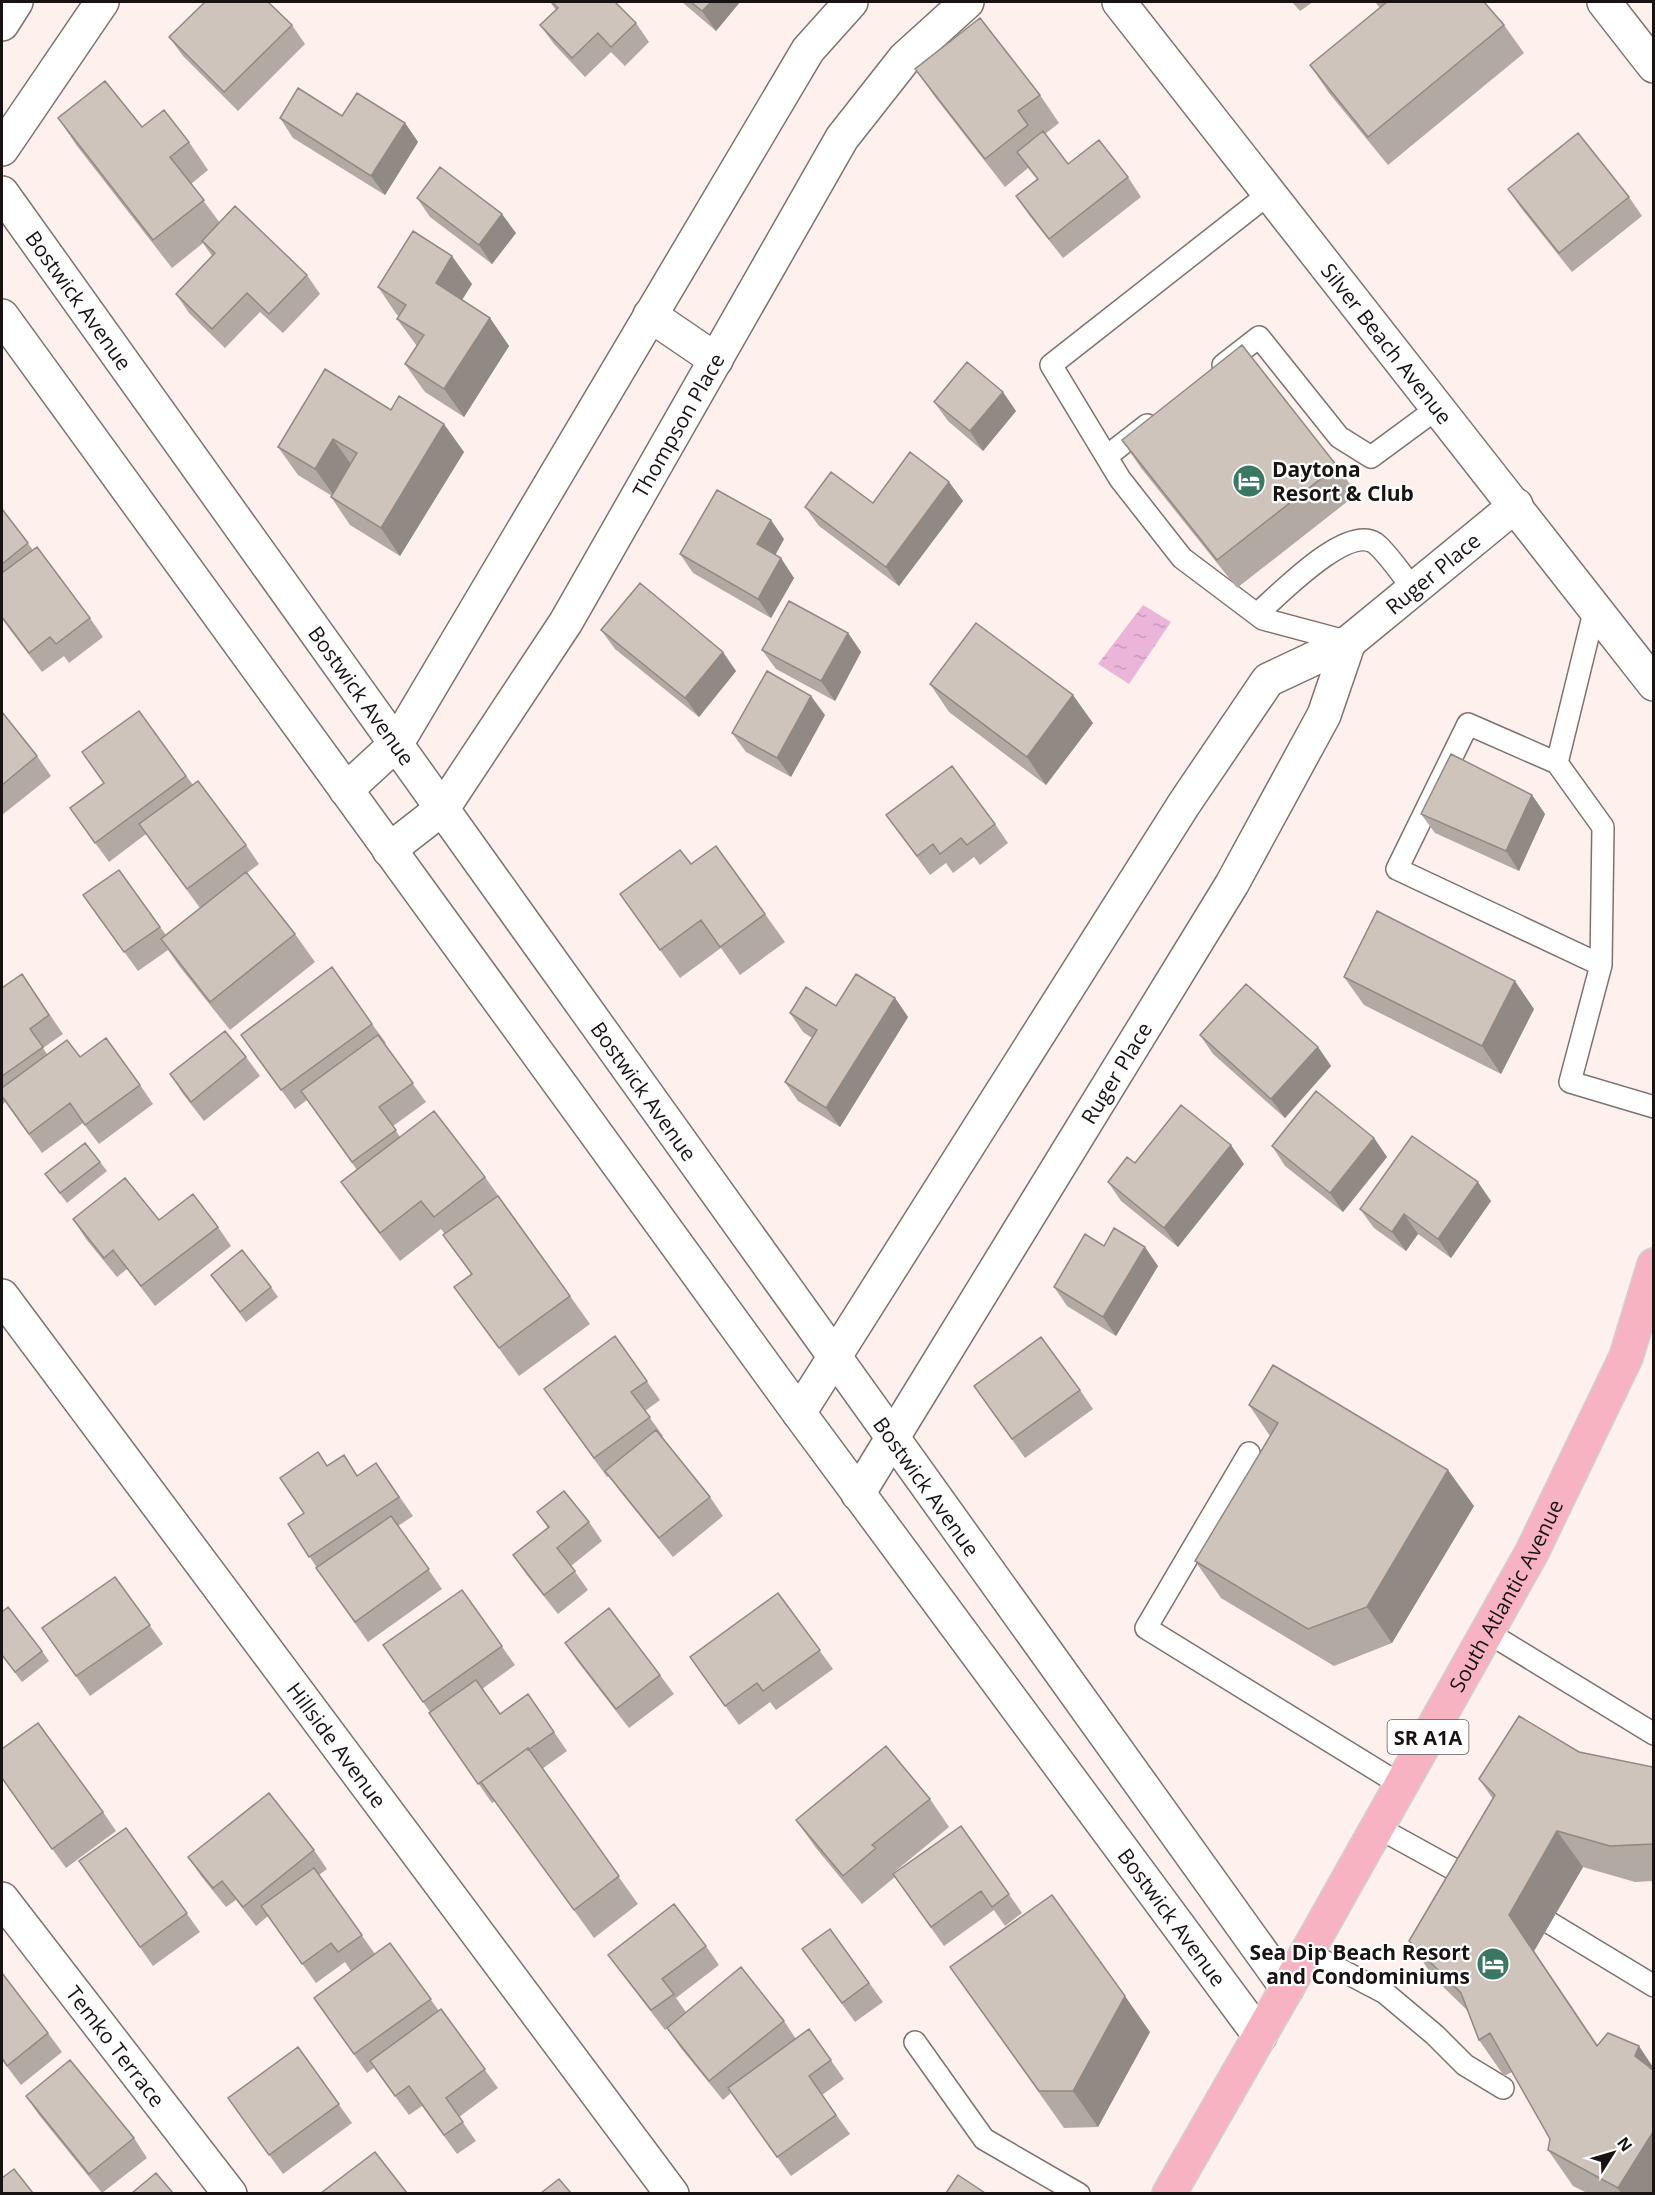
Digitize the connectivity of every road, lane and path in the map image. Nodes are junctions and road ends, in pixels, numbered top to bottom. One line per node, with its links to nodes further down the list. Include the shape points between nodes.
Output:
1 (16, 2): 7 (street)
2 (102, 2): 9 (street)
3 (851, 2): 12 (street, via 808,50)
4 (968, 2): 14 (street, Thompson Place, via 905,58 842,138)
5 (1119, 2): 11 (street, Silver Beach Avenue)
6 (1604, 2): 8 (street)
7 (2, 24)
8 (1653, 66)
9 (2, 149)
10 (2, 193): 25 (street, Bostwick Avenue)
11 (1269, 193): 16 (street, Silver Beach Avenue); 18 (lane, via 1051,365)
12 (650, 315): 14 (street); 25 (street)
13 (2, 316): 27 (street, Bostwick Avenue)
14 (716, 360): 28 (street, Thompson Place, via 566,622)
15 (1205, 379): 16 (lane, via 1259,337 1339,437 1371,457)
16 (1439, 407): 19 (street, Silver Beach Avenue)
17 (1161, 414): 18 (lane)
18 (1107, 456): 22 (lane, via 1120,479 1182,558)
19 (1516, 505): 20 (street, Ruger Place); 21 (street, Silver Beach Avenue)
20 (1414, 589): 22 (lane, via 1374,542 1358,539 1337,547); 23 (street, Ruger Place)
21 (1595, 608): 24 (street, Silver Beach Avenue); 26 (lane)
22 (1257, 614): 23 (lane)
23 (1349, 642): 35 (street, Ruger Place, via 1268,680 1184,804); 38 (street, Ruger Place, via 1323,715 1232,884)
24 (1653, 684)
25 (397, 743): 27 (street); 28 (street, Bostwick Avenue)
26 (1557, 763): 30 (lane, via 1603,827); 30 (lane, via 1468,724 1397,869)
27 (346, 790): 29 (street, Bostwick Avenue)
28 (443, 808): 29 (street, Thompson Place); 35 (street, Bostwick Avenue)
29 (389, 850): 37 (street, Bostwick Avenue)
30 (1601, 965): 31 (lane, via 1570,1082)
31 (1653, 1107)
32 (1653, 1265): 36 (main road, South Atlantic Avenue / SR A1A)
33 (2, 1296): 55 (street, Hillside Avenue)
34 (1653, 1323): 36 (lane)
35 (834, 1357): 37 (street, Ruger Place); 38 (street, Bostwick Avenue)
36 (1626, 1357): 41 (main road, South Atlantic Avenue / SR A1A, via 1532,1552)
37 (799, 1413): 40 (street, Bostwick Avenue)
38 (891, 1440): 40 (street, Ruger Place); 50 (street, Bostwick Avenue)
39 (1249, 1453): 43 (lane, via 1146,1628)
40 (858, 1494): 51 (street, Bostwick Avenue)
41 (1487, 1632): 42 (lane); 43 (main road, South Atlantic Avenue / SR A1A)
42 (1653, 1734)
43 (1401, 1785): 44 (main road, South Atlantic Avenue / SR A1A)
44 (1377, 1827): 45 (lane); 48 (main road, South Atlantic Avenue / SR A1A)
45 (1488, 1888)
46 (2, 1899): 54 (street, Temko Terrace)
47 (1550, 1923): 49 (lane)
48 (1307, 1952): 50 (main road, South Atlantic Avenue / SR A1A); 53 (lane, via 1385,1993 1466,2065)
49 (1653, 1986)
50 (1287, 1988): 51 (main road, South Atlantic Avenue / SR A1A)
51 (1260, 2036): 57 (main road, South Atlantic Avenue / SR A1A)
52 (915, 2042): 56 (lane, via 984,2139)
53 (1503, 2088)
54 (230, 2193)
55 (672, 2193)
56 (1078, 2193)
57 (1168, 2193)

